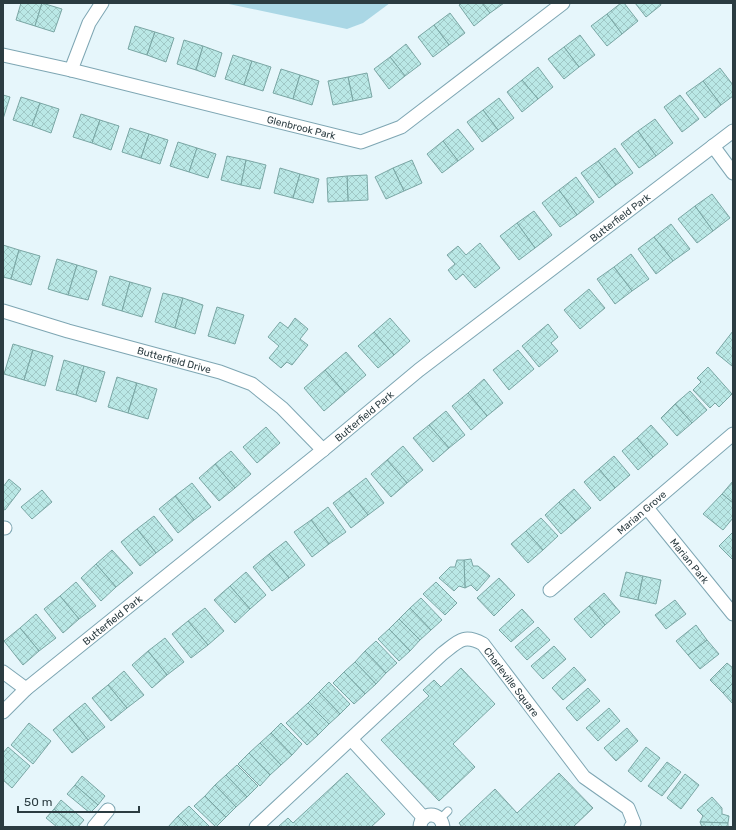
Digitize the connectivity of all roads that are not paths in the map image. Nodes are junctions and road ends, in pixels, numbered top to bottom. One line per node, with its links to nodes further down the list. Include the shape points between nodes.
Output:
1 (102, 3): 4 (street, via 89,23)
2 (563, 3): 4 (street, Glenbrook Park, via 401,127 361,142)
3 (3, 55): 4 (street, Glenbrook Park)
4 (71, 70)
5 (733, 131): 6 (street, Butterfield Park)
6 (713, 146): 7 (street); 10 (street, Butterfield Park, via 419,370)
7 (733, 173)
8 (3, 311): 10 (street, Butterfield Drive, via 220,372 252,384 282,408)
9 (733, 434): 11 (street, Marian Grove)
10 (323, 450): 15 (street, Butterfield Park)
11 (647, 508): 12 (street, Marian Grove); 13 (street, Marian Park)
12 (550, 590)
13 (733, 614)
14 (3, 672): 15 (street)
15 (26, 689): 16 (street, Butterfield Park)
16 (3, 712)
17 (351, 739): 20 (street); 22 (street, Charleville Square); 23 (street, Charleville Square, via 442,654 460,640 474,639 483,644 584,777 628,808 634,823)
18 (108, 810): 21 (street)
19 (443, 819): 20 (street, via 430,815)
20 (422, 822)
21 (94, 827)
22 (256, 827)
23 (631, 827)

